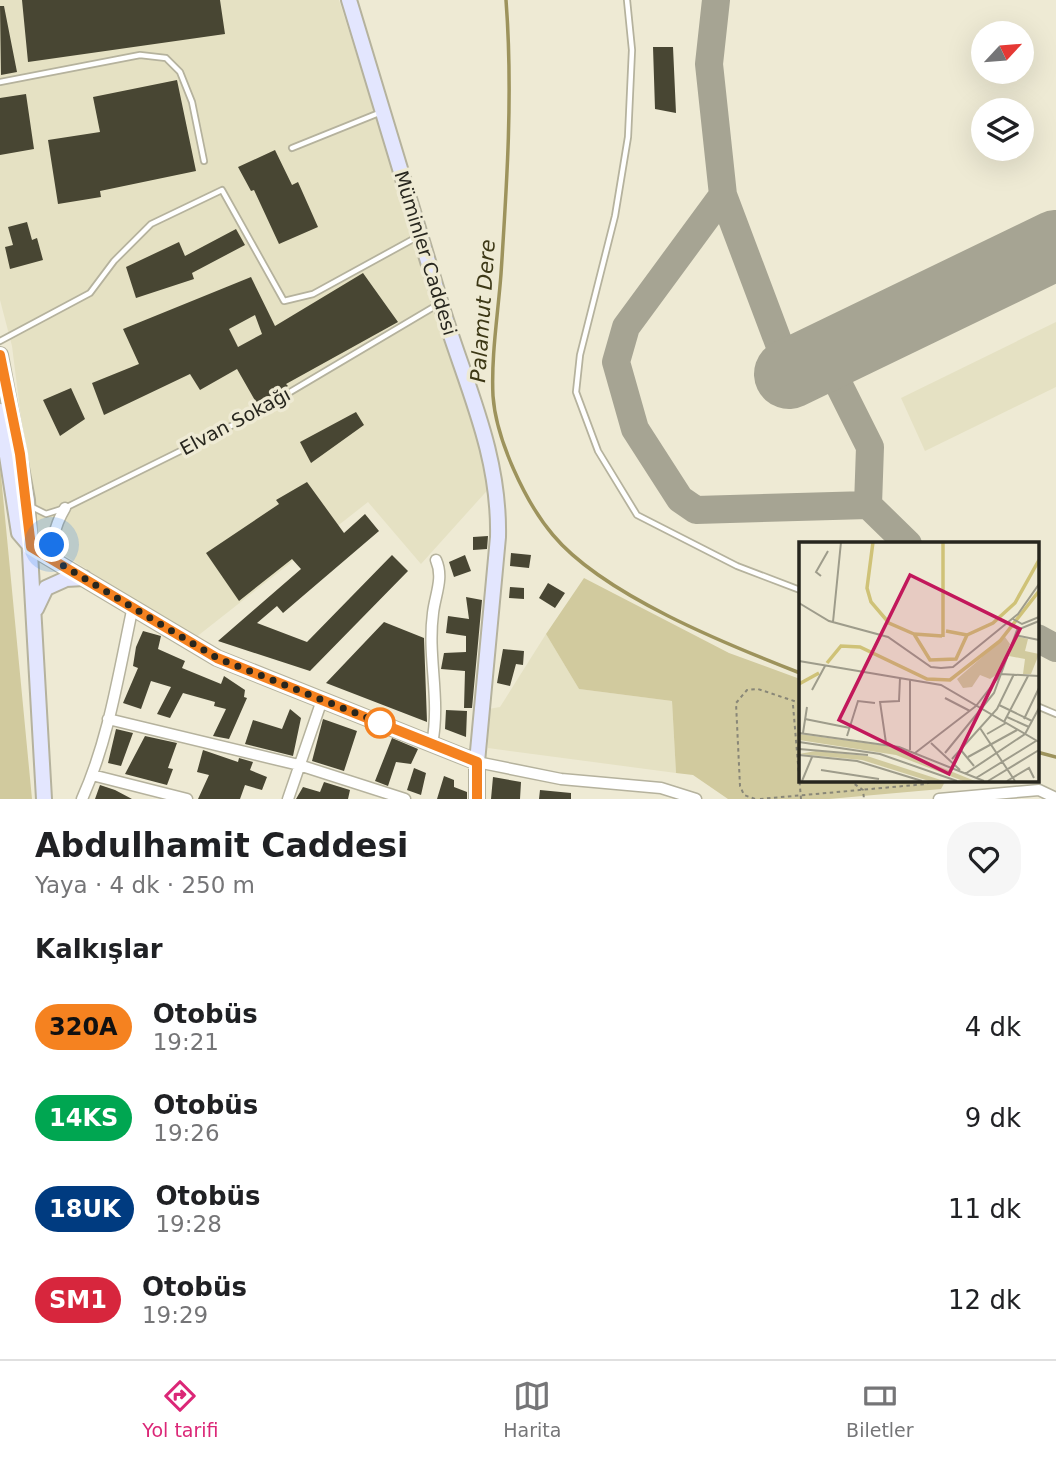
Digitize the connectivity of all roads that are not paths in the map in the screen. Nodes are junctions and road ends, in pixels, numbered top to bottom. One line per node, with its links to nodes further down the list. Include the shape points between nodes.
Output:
1 (349, 0): 4 (main road, Müminler Caddesi)
2 (627, 0): 18 (lane, via 632,50 628,137 576,392 597,452 637,515 737,566)
3 (0, 82): 6 (lane, via 141,55 166,58 180,72 192,102)
4 (383, 112): 5 (lane); 7 (main road, Müminler Caddesi)
5 (292, 148)
6 (204, 161)
7 (421, 235): 8 (main road, Müminler Caddesi); 9 (lane, via 313,295 284,301 222,190 151,224 90,293)
8 (440, 302): 13 (lane, Elvan Sokağı, via 243,419); 26 (main road, Müminler Caddesi, via 493,463 499,500)
9 (0, 341)
10 (0, 355): 12 (main road)
11 (0, 411): 14 (main road, via 19,533)
12 (27, 500): 13 (lane, Elvan Sokağı, via 36,511 46,514); 14 (main road)
13 (65, 508): 16 (street, via 52,545)
14 (31, 547): 16 (main road); 20 (main road)
15 (436, 560): 25 (street, via 440,575 432,629 438,708)
16 (57, 562): 17 (main road)
17 (86, 578): 19 (main road); 20 (main road, via 66,579 46,588)
18 (799, 590)
19 (133, 606): 21 (main road, via 217,658); 24 (street)
20 (35, 613): 32 (main road)
21 (322, 700): 25 (main road); 27 (street)
22 (1038, 706): 23 (lane)
23 (1056, 714)
24 (108, 719): 27 (street); 28 (street)
25 (432, 744): 26 (main road)
26 (477, 762): 37 (main road, Müminler Caddesi); 38 (street, via 561,779 661,788)
27 (299, 765): 35 (street); 36 (street)
28 (92, 775): 30 (street); 33 (street)
29 (1006, 796): 31 (street, via 1039,790); 39 (street)
30 (174, 797): 34 (street)
31 (1056, 798)
32 (44, 799)
33 (82, 799)
34 (187, 799)
35 (288, 799)
36 (405, 799)
37 (477, 799)
38 (696, 799)
39 (939, 799)

